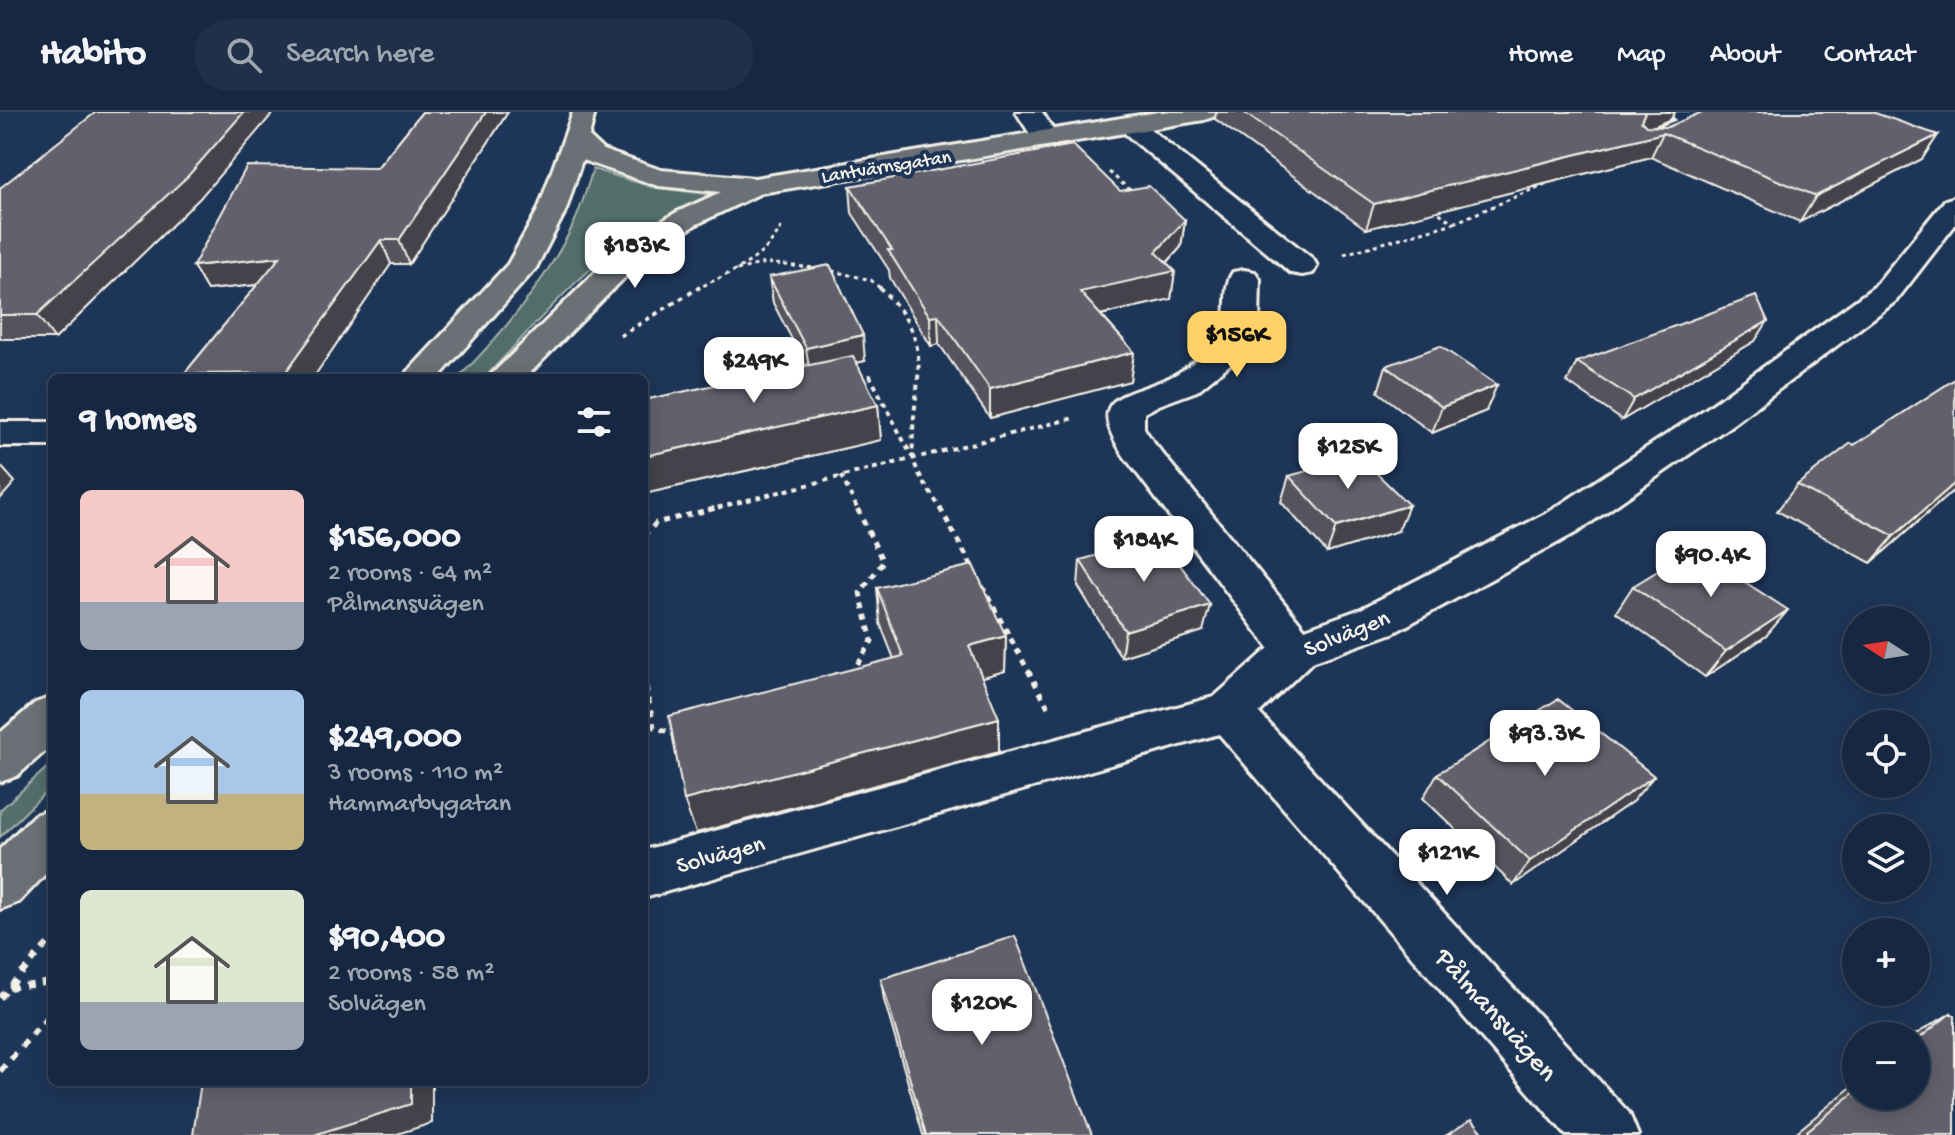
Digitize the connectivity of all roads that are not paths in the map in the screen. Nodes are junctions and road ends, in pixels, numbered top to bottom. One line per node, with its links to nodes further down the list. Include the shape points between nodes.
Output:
1 (1029, 112): 6 (street)
2 (1204, 112): 5 (main road, Lantvärnsgatan)
3 (1681, 112): 7 (street, via 1698,120)
4 (580, 125): 8 (main road, Lantvärnsgatan, via 594,156 658,178); 12 (main road, via 552,210 521,268)
5 (1130, 125): 6 (main road, Lantvärnsgatan); 10 (street)
6 (1046, 139): 8 (main road, Lantvärnsgatan)
7 (1646, 143)
8 (755, 186): 13 (main road, via 685,219 629,256)
9 (1955, 206): 16 (street, Solvägen, via 1885,294 1707,425 1563,522 1377,621)
10 (1302, 266)
11 (1244, 279): 16 (street, via 1243,323 1227,350 1185,384 1126,409 1126,428)
12 (423, 374)
13 (509, 374)
14 (0, 434): 15 (street)
15 (48, 434)
16 (1296, 650): 17 (street, Solvägen)
17 (1229, 712): 21 (street, Solvägen); 23 (street, Pålmansvägen)
18 (48, 720): 19 (main road)
19 (0, 762)
20 (48, 835): 22 (main road)
21 (648, 873)
22 (0, 885)
23 (1607, 1135)

